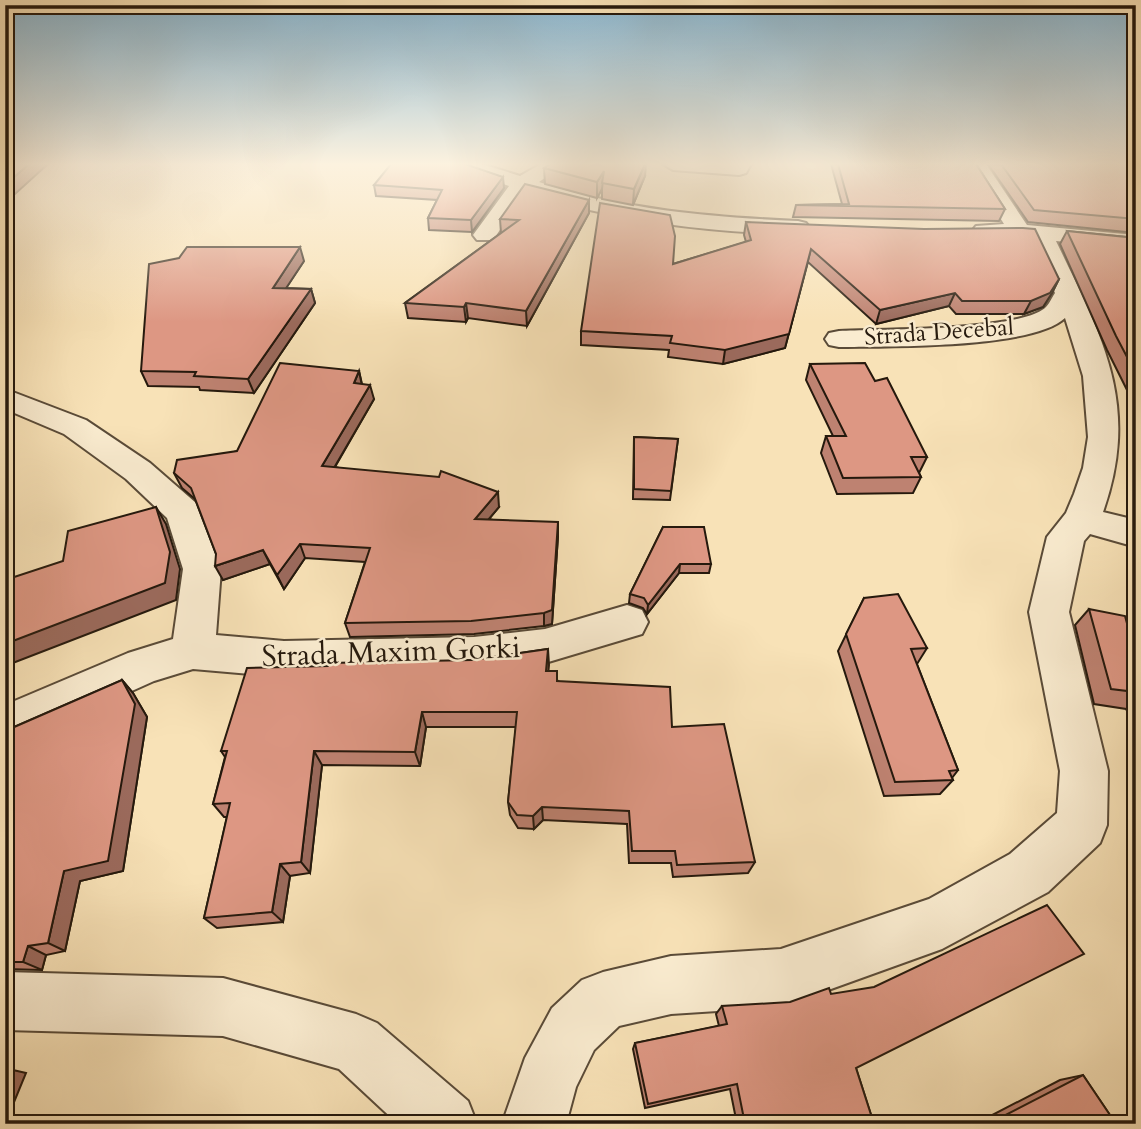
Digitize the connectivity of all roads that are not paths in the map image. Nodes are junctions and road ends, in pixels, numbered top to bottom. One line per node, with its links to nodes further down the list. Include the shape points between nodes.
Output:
1 (498, 217): 7 (street)
2 (658, 217): 4 (street)
3 (1018, 217): 6 (street)
4 (816, 229)
5 (958, 231): 6 (street)
6 (1030, 232): 8 (street); 9 (street)
7 (485, 235)
8 (1136, 242)
9 (1068, 294): 10 (street, Strada Decebal, via 1052,316 1021,327); 12 (street, via 1098,369 1105,408 1100,468)
10 (839, 339)
11 (5, 398): 15 (street, via 75,427 138,471 183,512 202,569)
12 (1082, 519): 13 (street); 19 (street, via 1066,537 1049,612 1084,771 1082,825 1029,873 942,922 781,978 671,985 603,1002 573,1029 547,1080)
13 (1136, 534)
14 (627, 622): 15 (street, Strada Maxim Gorki, via 545,646 474,655 284,659)
15 (193, 651): 16 (street, Strada Maxim Gorki, via 143,666)
16 (5, 727)
17 (5, 1002): 18 (street, via 223,1007 249,1014 356,1044)
18 (445, 1124)
19 (534, 1124)

